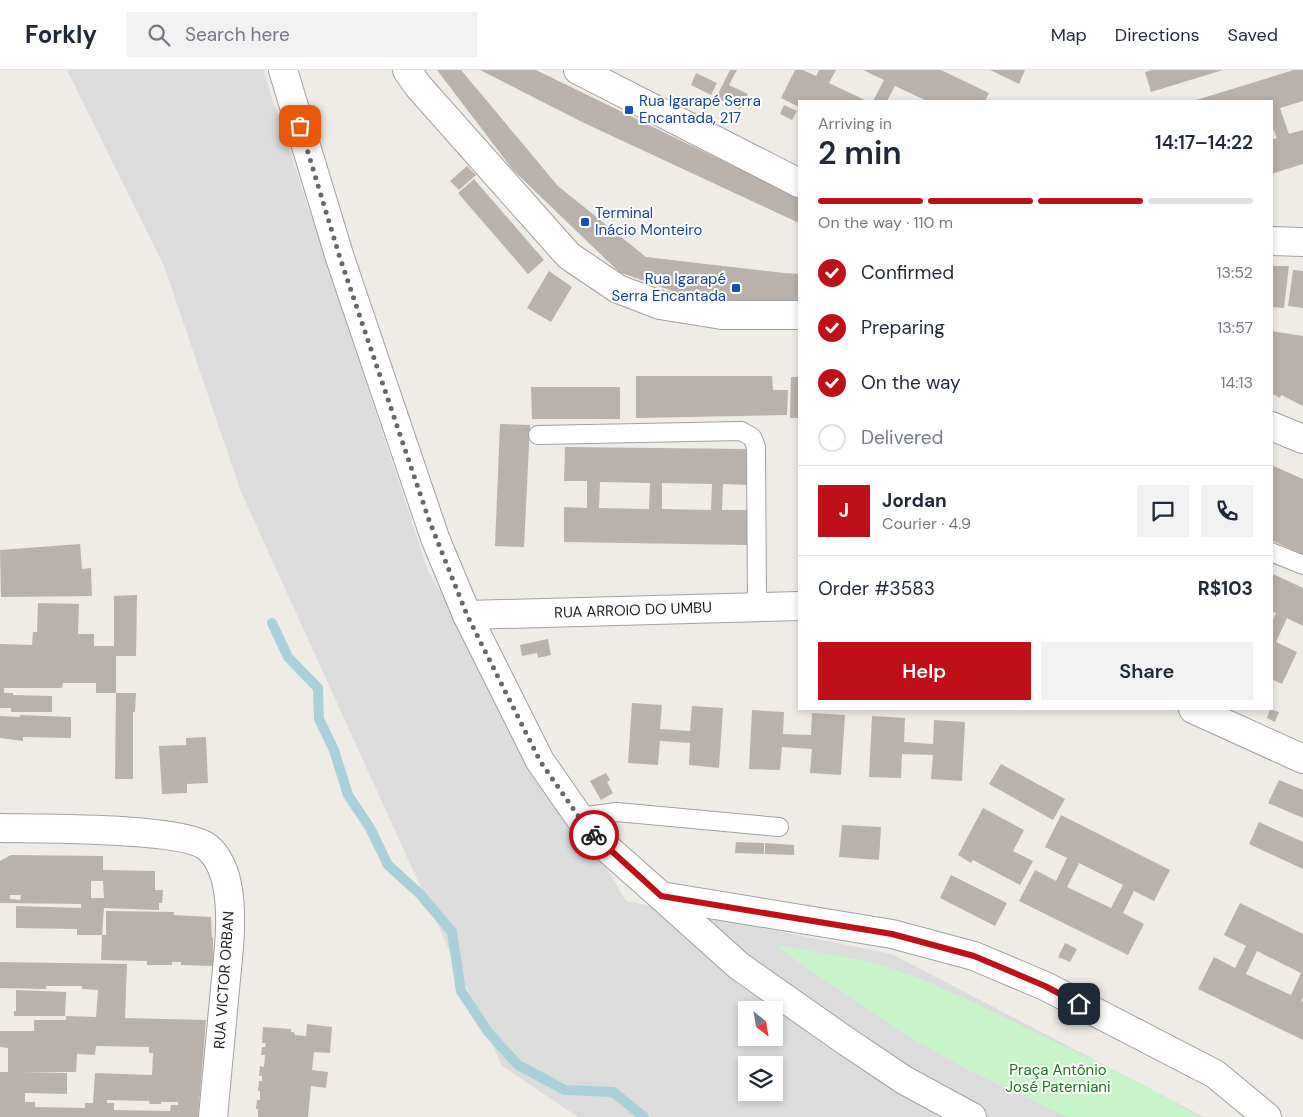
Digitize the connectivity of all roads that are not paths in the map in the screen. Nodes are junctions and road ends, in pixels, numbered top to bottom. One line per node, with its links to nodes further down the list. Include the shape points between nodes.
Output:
1 (283, 70): 15 (street, via 340,258 436,538)
2 (407, 70): 7 (street, via 569,256 618,289 660,305 722,315)
3 (578, 70): 4 (street)
4 (798, 182)
5 (1273, 241): 6 (street)
6 (1303, 242)
7 (798, 315)
8 (1273, 427): 10 (street)
9 (538, 435): 14 (lane, via 741,431 752,438 756,447)
10 (1303, 439)
11 (1273, 553): 12 (lane)
12 (1303, 565)
13 (798, 606): 14 (street, RUA ARROIO DO UMBU)
14 (757, 607): 15 (street, RUA ARROIO DO UMBU)
15 (467, 615): 18 (street, via 540,761)
16 (1195, 710): 17 (street)
17 (1303, 759)
18 (579, 817): 19 (lane, via 617,812); 21 (street, via 599,841)
19 (779, 827)
20 (0, 828): 22 (street, RUA VICTOR ORBAN, via 146,833 186,838 206,846 216,857 228,890 230,939)
21 (661, 896): 23 (street, via 747,972 904,1080); 24 (street, via 892,934 974,956 1045,986 1215,1074)
22 (213, 1117)
23 (972, 1117)
24 (1267, 1117)

